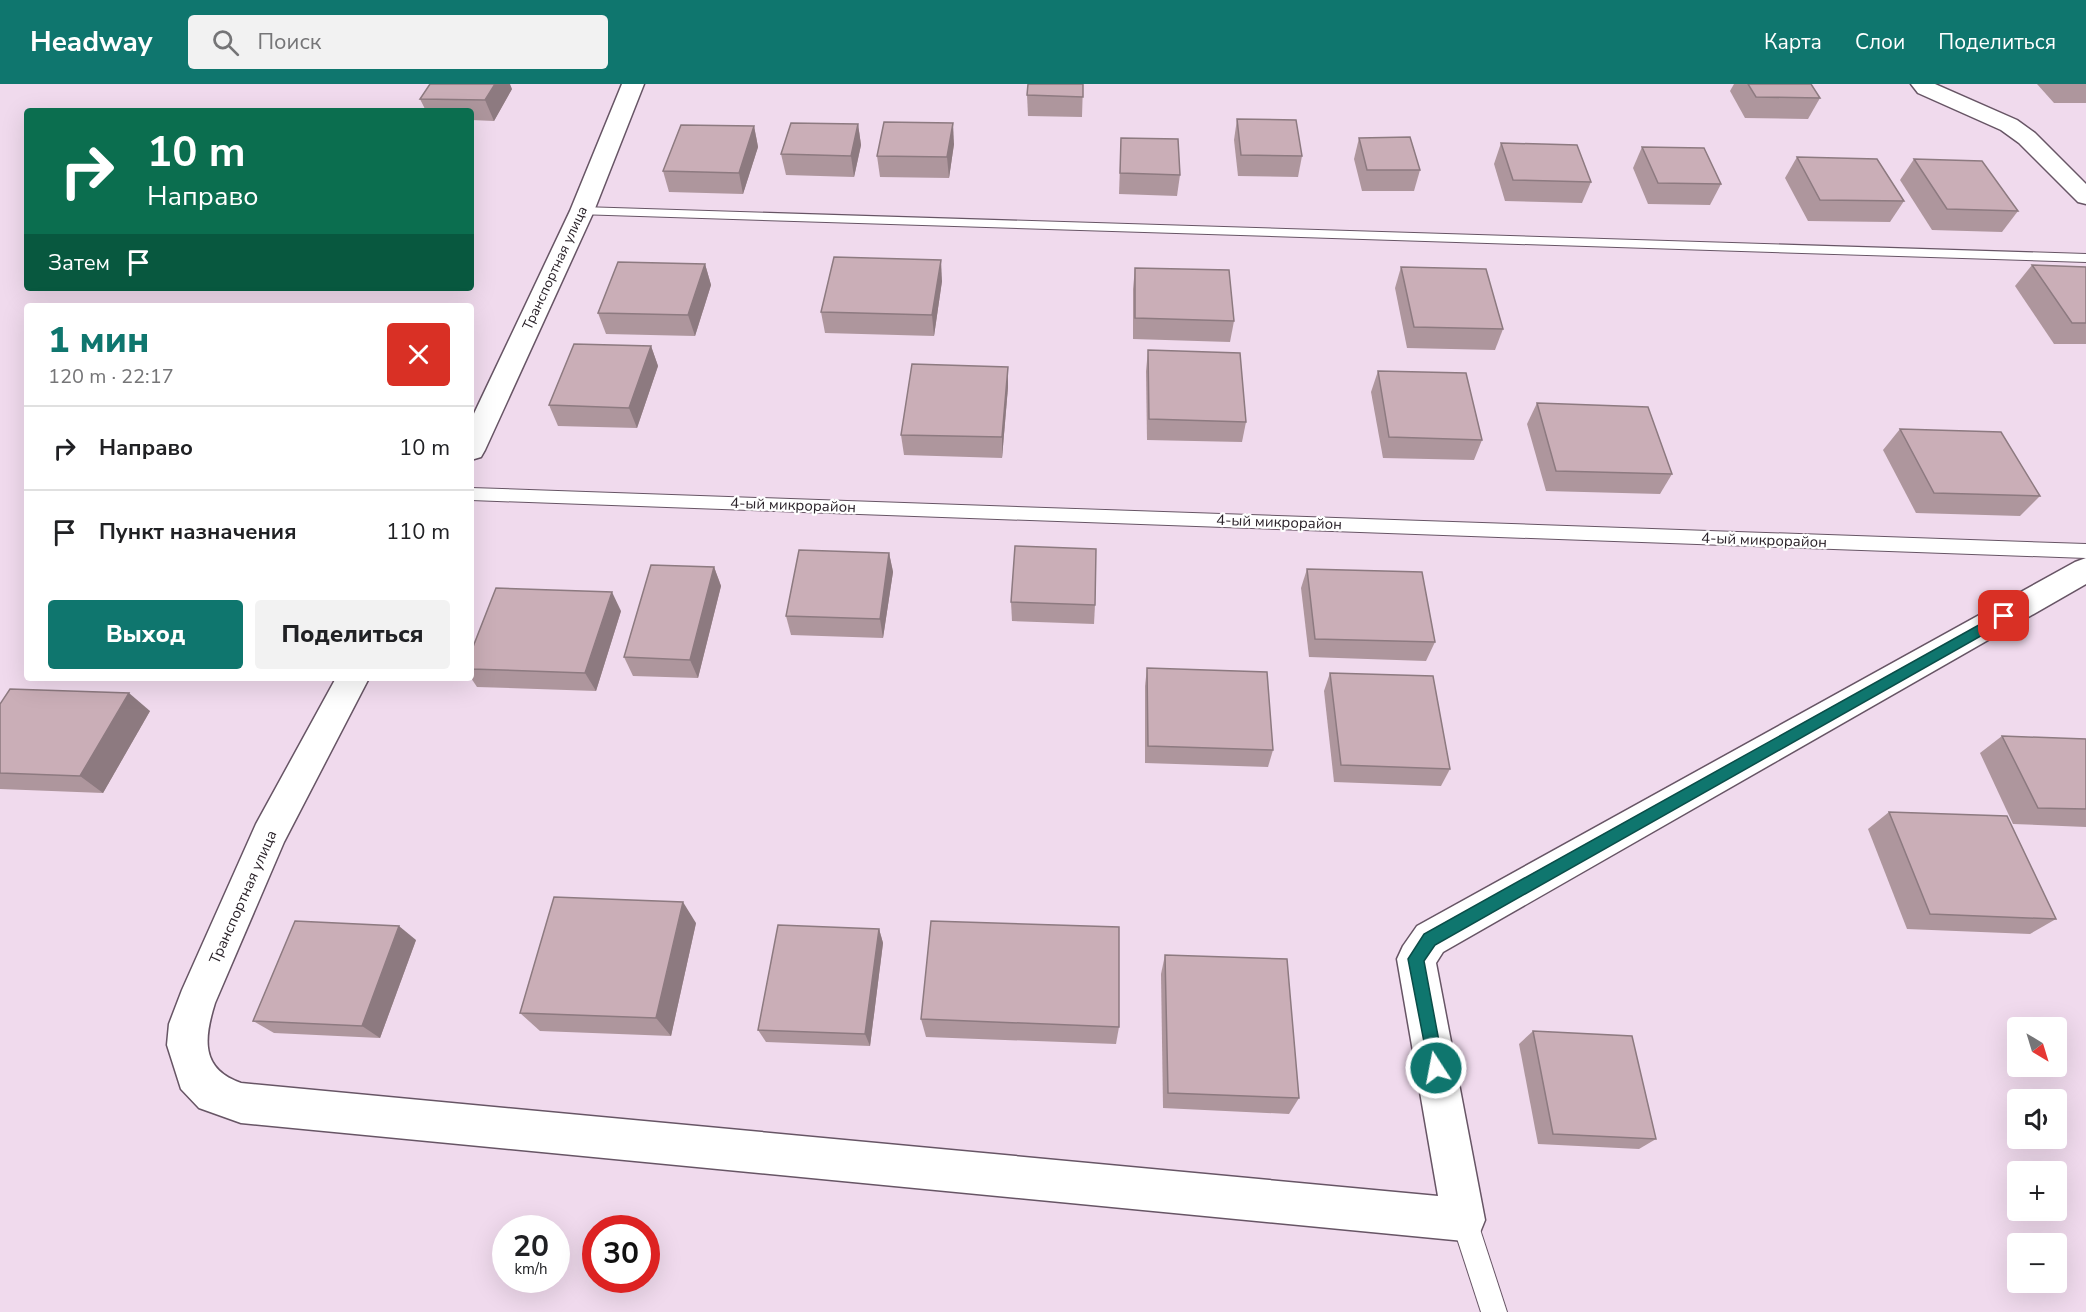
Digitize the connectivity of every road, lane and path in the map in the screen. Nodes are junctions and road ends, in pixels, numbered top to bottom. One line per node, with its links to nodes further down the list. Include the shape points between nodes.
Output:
1 (633, 84): 4 (street, Транспортная улица)
2 (1922, 84): 3 (street, via 2009,125)
3 (2086, 197)
4 (582, 211): 5 (lane); 6 (street, Транспортная улица)
5 (2086, 258)
6 (474, 444)
7 (474, 494): 8 (lane, 4-ый микрорайон)
8 (2086, 551)
9 (2086, 570): 11 (street, via 1430,939 1416,959)
10 (351, 681): 11 (street, Транспортная улица, via 269,835 196,1003 187,1046 195,1075 213,1094 241,1103)
11 (1464, 1220): 12 (lane)
12 (1494, 1312)

